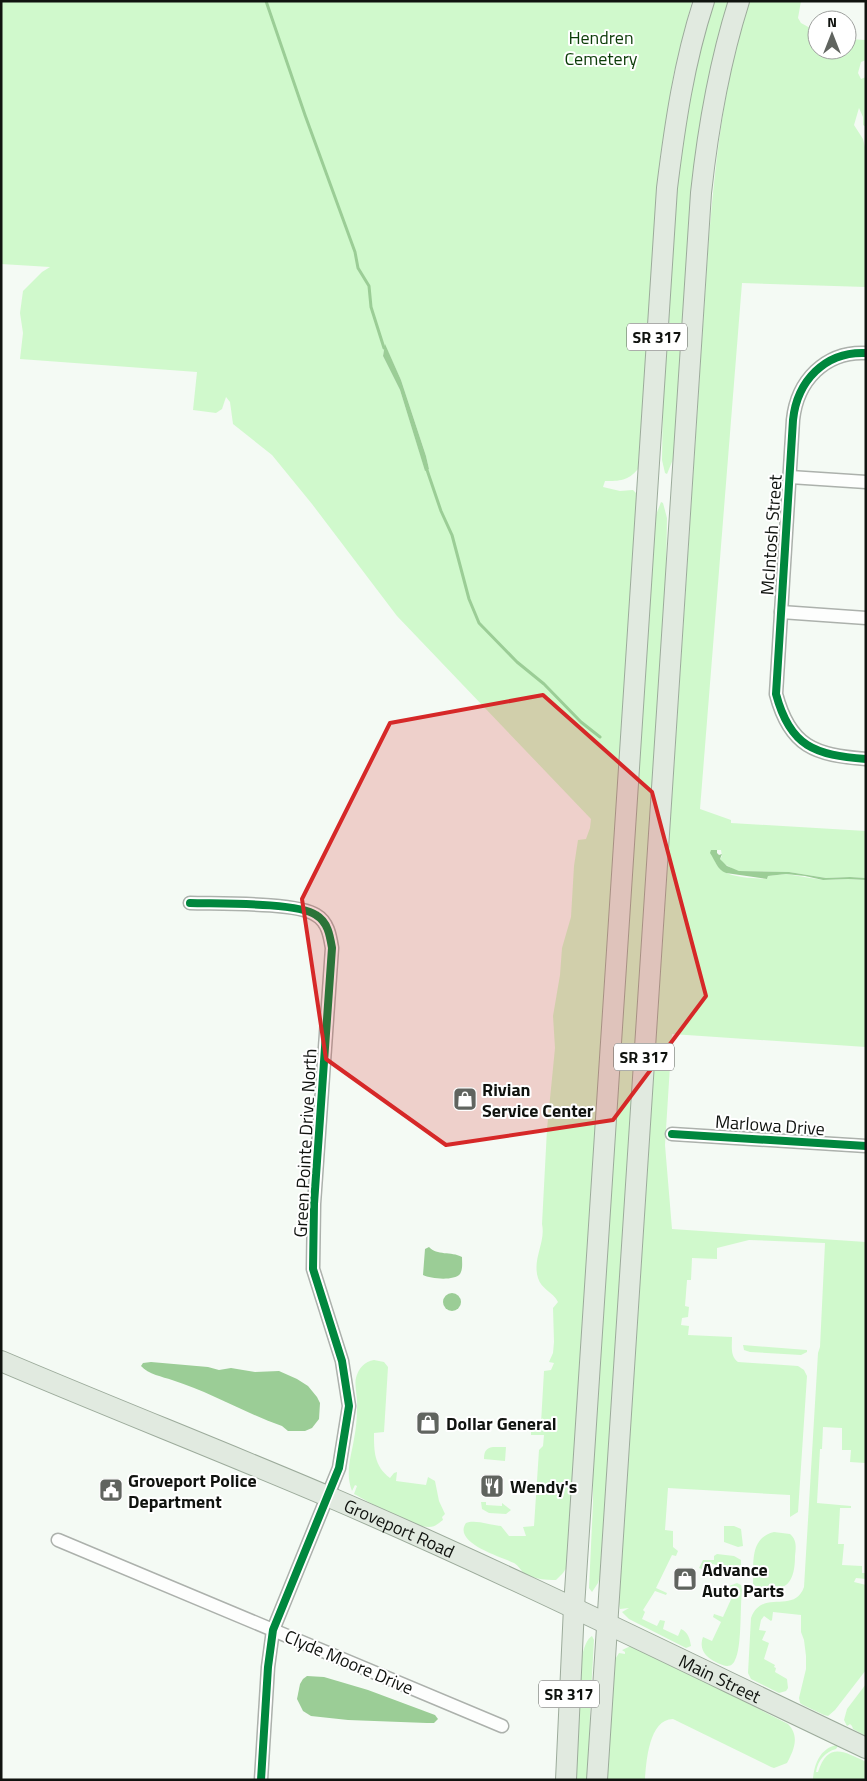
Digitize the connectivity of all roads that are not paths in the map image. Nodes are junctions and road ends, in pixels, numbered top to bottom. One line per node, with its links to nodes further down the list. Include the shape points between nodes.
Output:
1 (704, 1): 15 (main road, SR 317, via 681,89 668,188)
2 (739, 1): 16 (main road, SR 317, via 716,85 701,194)
3 (866, 353): 4 (street, McIntosh Street, via 833,358 811,374 806,382 793,417)
4 (790, 477): 5 (street); 6 (street, McIntosh Street)
5 (866, 482)
6 (781, 612): 7 (street); 8 (street, McIntosh Street, via 776,694 789,727 804,743 818,751 840,757)
7 (866, 618)
8 (866, 758)
9 (190, 903): 13 (street, Green Pointe Drive North, via 292,907 316,915 328,929 332,948 314,1204 313,1269 340,1353 350,1406 339,1468)
10 (672, 1134): 11 (street, Marlowa Drive)
11 (866, 1146)
12 (1, 1362): 13 (main road, Groveport Road)
13 (327, 1496): 15 (main road, Groveport Road); 17 (street, Green Pointe Drive North)
14 (58, 1540): 17 (street, Clyde Moore Drive)
15 (574, 1607): 16 (main road, Main Street); 21 (main road, SR 317)
16 (606, 1624): 19 (main road, Main Street); 22 (main road, SR 317)
17 (273, 1630): 18 (street, Clyde Moore Drive); 20 (street, Green Pointe Drive North)
18 (502, 1726)
19 (866, 1748)
20 (260, 1780)
21 (566, 1780)
22 (598, 1780)

